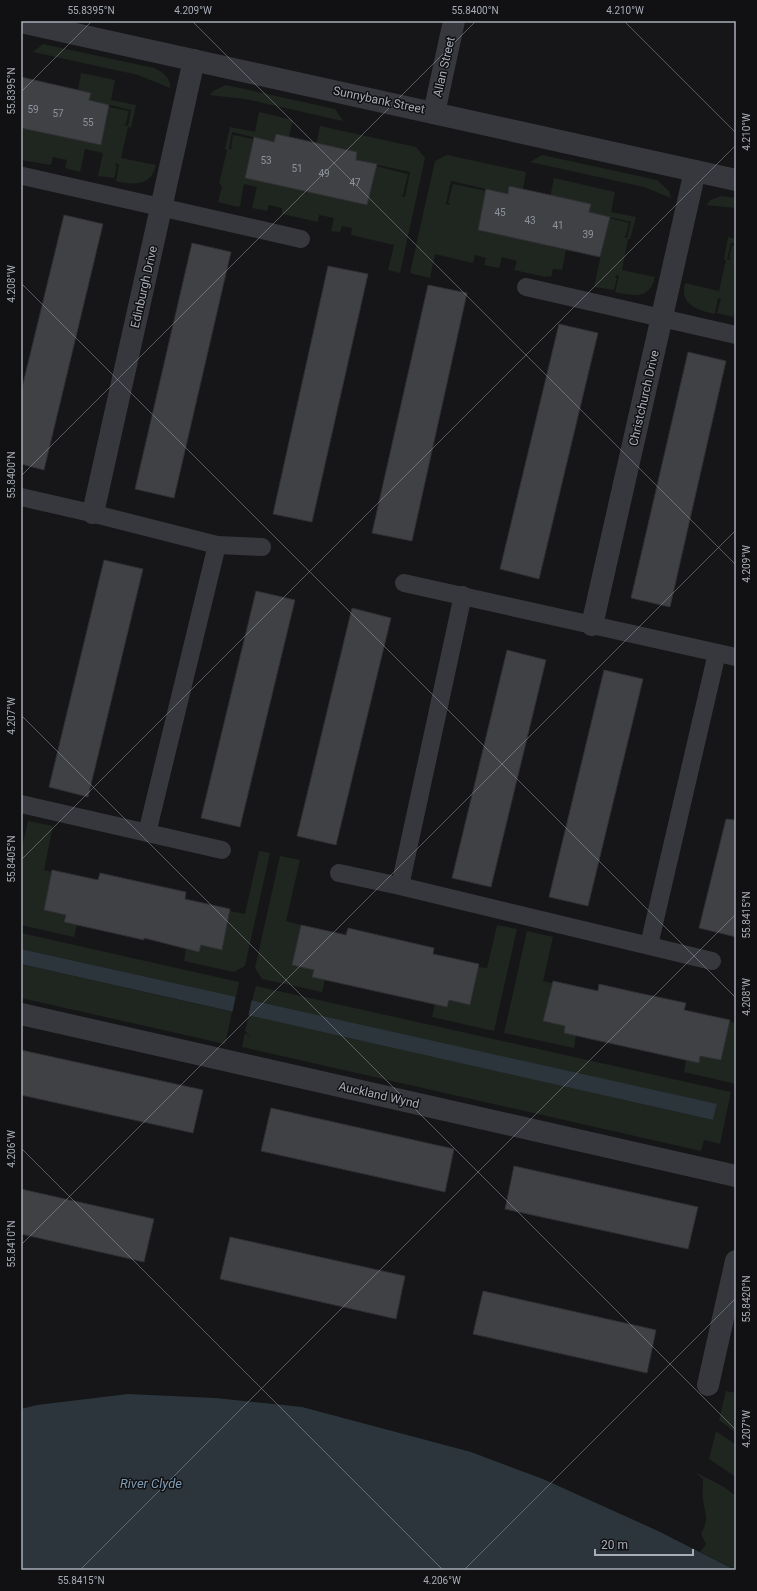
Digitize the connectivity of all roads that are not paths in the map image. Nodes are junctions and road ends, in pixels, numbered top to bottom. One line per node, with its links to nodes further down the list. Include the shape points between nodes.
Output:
1 (454, 21): 4 (street, Allan Street)
2 (21, 22): 3 (street, Sunnybank Street)
3 (194, 60): 4 (street, Sunnybank Street); 8 (street, Edinburgh Drive)
4 (434, 113): 5 (street, Sunnybank Street)
5 (695, 171): 7 (street, Sunnybank Street); 11 (street, Christchurch Drive)
6 (23, 176): 8 (lane)
7 (736, 180)
8 (162, 207): 9 (lane); 14 (street, Edinburgh Drive)
9 (301, 239)
10 (526, 287): 11 (lane)
11 (662, 318): 12 (lane); 19 (street, Christchurch Drive)
12 (736, 335)
13 (21, 497): 14 (lane)
14 (93, 514): 15 (lane)
15 (217, 545): 16 (lane); 23 (lane)
16 (262, 548)
17 (404, 583): 18 (lane)
18 (463, 595): 19 (lane); 26 (lane)
19 (592, 625): 20 (lane)
20 (717, 653): 21 (lane); 27 (lane)
21 (736, 657)
22 (21, 804): 23 (lane)
23 (147, 833): 24 (lane)
24 (222, 850)
25 (339, 873): 26 (lane)
26 (400, 886): 27 (lane)
27 (649, 945): 28 (lane)
28 (712, 961)
29 (21, 1014): 30 (street, Auckland Wynd)
30 (736, 1176)
31 (736, 1260): 32 (street)
32 (708, 1385)

